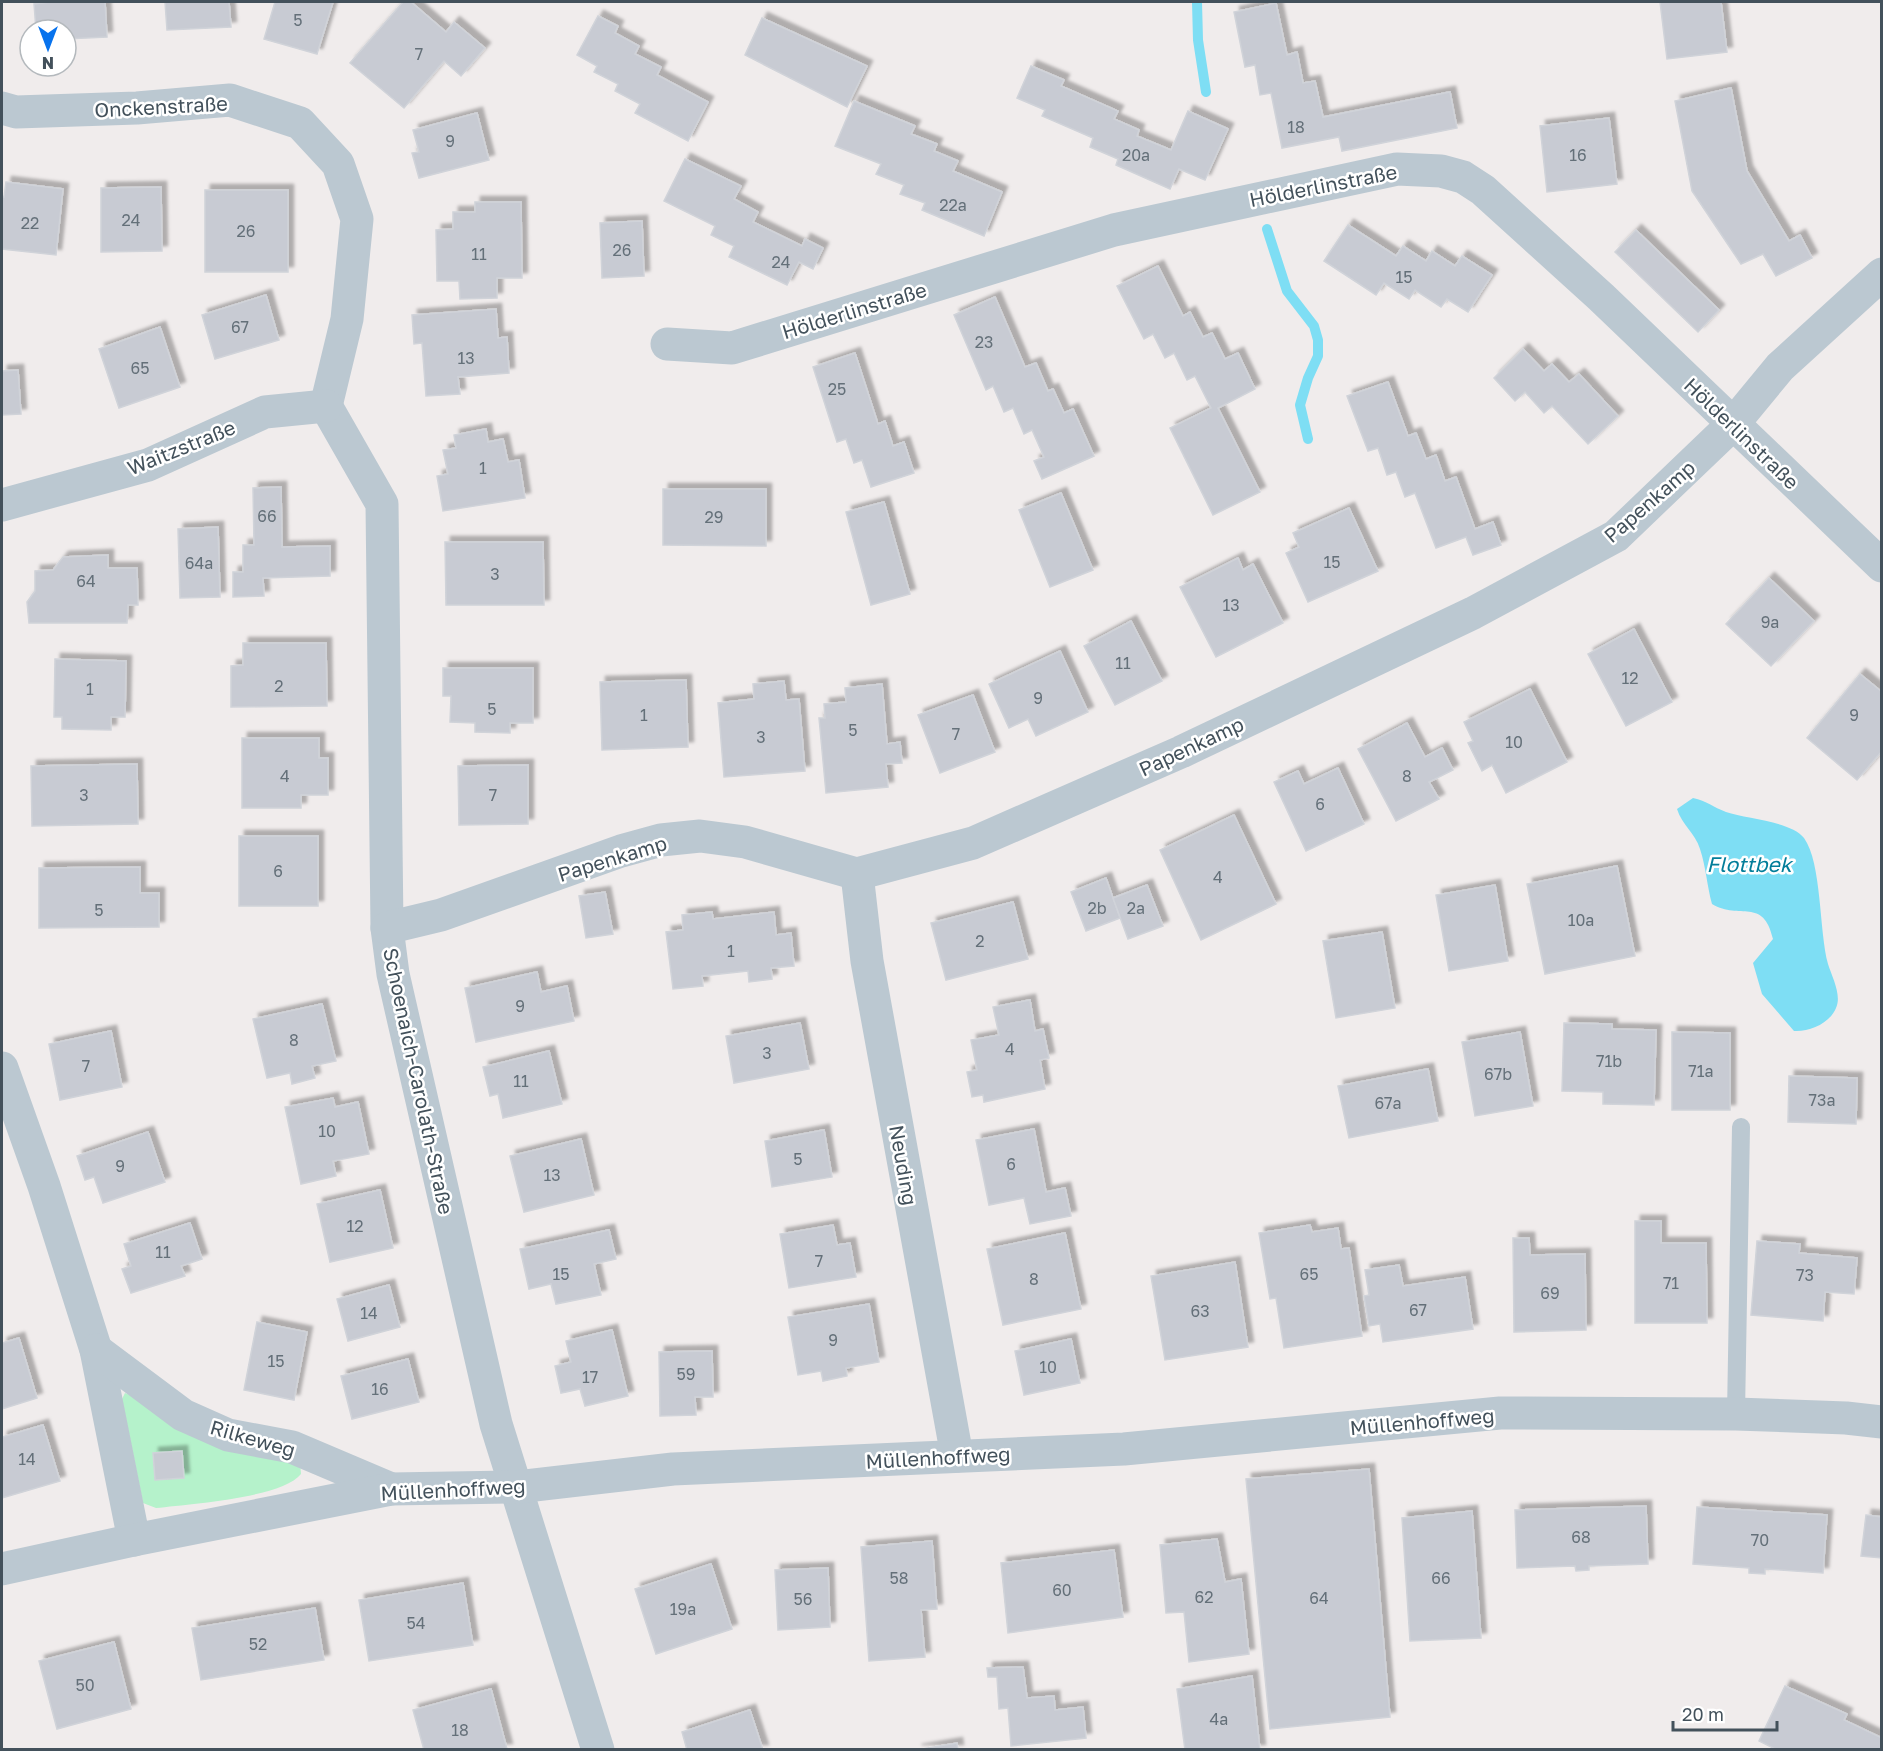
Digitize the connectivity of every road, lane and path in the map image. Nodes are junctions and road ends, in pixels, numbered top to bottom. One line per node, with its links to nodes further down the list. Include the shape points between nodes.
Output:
1 (2, 108): 4 (street, Onckenstraße, via 16,112 136,108 230,100 300,123 338,164 357,219 347,319)
2 (1881, 274): 5 (street, Papenkamp, via 1780,367)
3 (667, 344): 5 (street, Hölderlinstraße, via 732,348 1114,230 1397,169 1420,168 1463,177 1483,190)
4 (326, 406): 6 (street, Waitzstraße, via 265,412 148,465); 9 (street, Schoenaich-Carolath-Straße, via 382,504)
5 (1733, 424): 7 (street, Hölderlinstraße); 8 (street, Papenkamp, via 1616,536 1473,613 1181,752 973,843)
6 (2, 505)
7 (1881, 566)
8 (856, 874): 9 (street, Papenkamp, via 745,842 700,836 661,840 441,915); 15 (street, Neuding, via 867,962)
9 (387, 928): 16 (street, Schoenaich-Carolath-Straße, via 393,974 493,1412)
10 (2, 1068): 12 (street)
11 (1741, 1128): 13 (lane)
12 (96, 1350): 17 (street, Rilkeweg, via 183,1415 228,1435 292,1447); 18 (street)
13 (1737, 1414): 14 (street, Müllenhoffweg); 15 (street, Müllenhoffweg, via 1500,1413 1124,1449)
14 (1881, 1422)
15 (957, 1456): 16 (street, Müllenhoffweg, via 673,1469)
16 (517, 1487): 17 (street, Müllenhoffweg); 20 (street, Schoenaich-Carolath-Straße)
17 (390, 1490): 18 (street, Müllenhoffweg)
18 (134, 1540): 19 (street, Müllenhoffweg)
19 (2, 1569)
20 (598, 1749)

